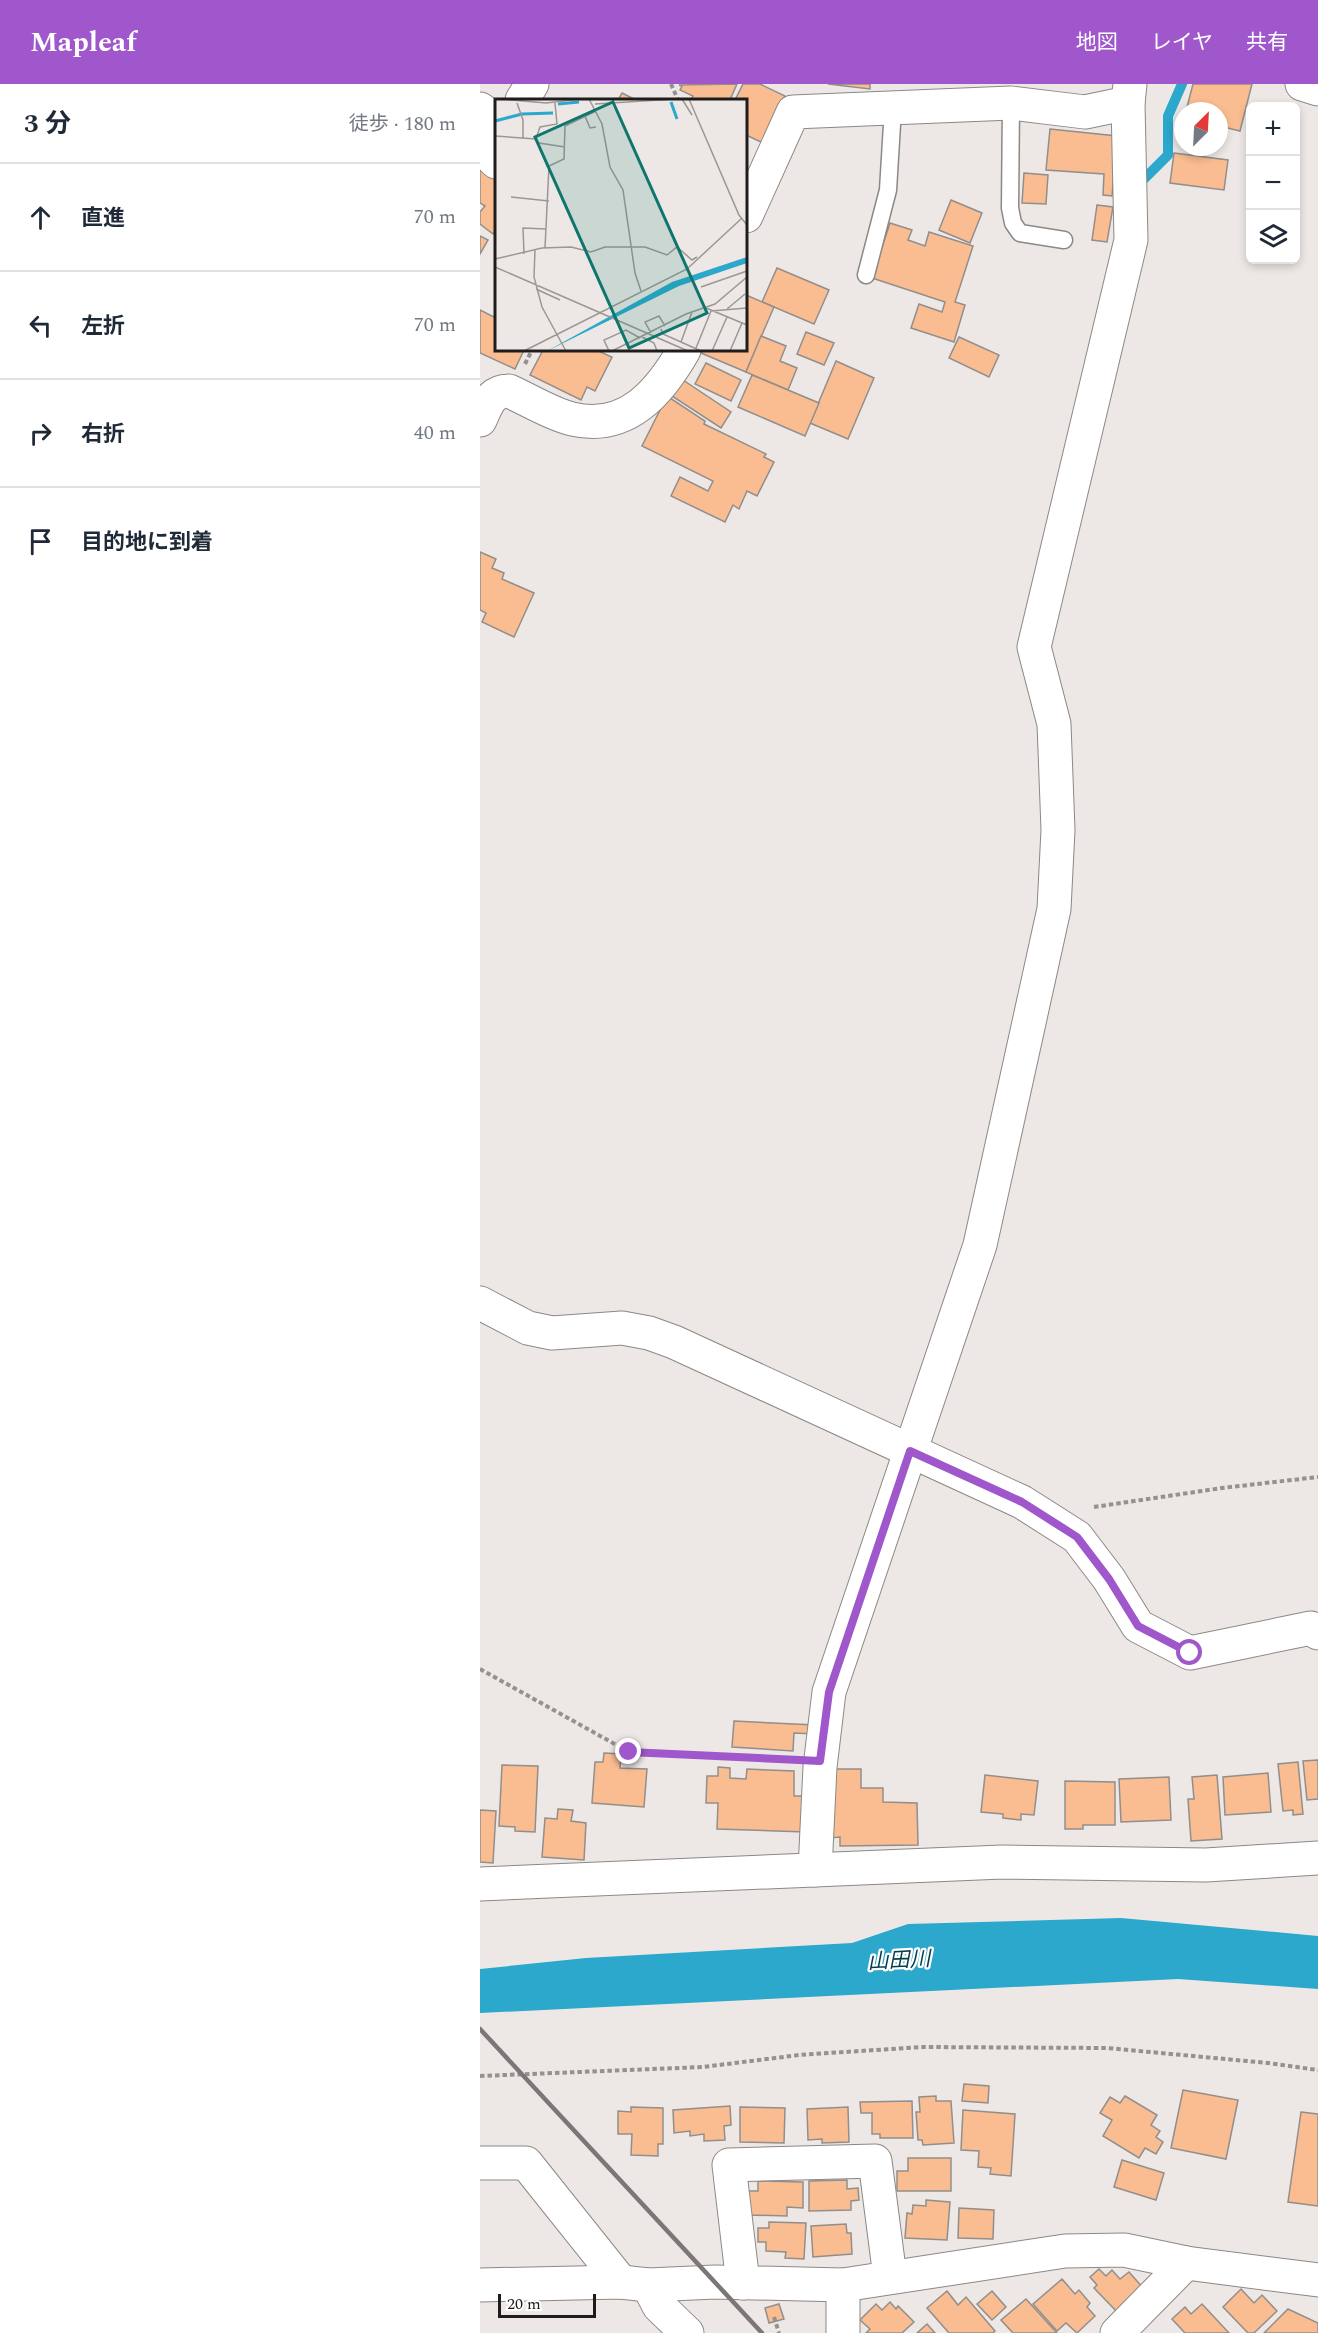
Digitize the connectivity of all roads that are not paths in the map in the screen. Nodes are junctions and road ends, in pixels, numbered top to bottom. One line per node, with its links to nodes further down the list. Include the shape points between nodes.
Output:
1 (532, 84): 6 (street)
2 (1302, 84): 3 (street)
3 (1318, 89)
4 (1129, 93): 7 (street, via 1085,112); 17 (street, via 1131,240 1034,647 1054,724 1058,830 1054,909 980,1245)
5 (796, 98): 8 (street); 11 (street)
6 (523, 99)
7 (1011, 103): 8 (street); 12 (lane, via 1012,224 1020,233)
8 (892, 108): 13 (lane, via 888,190)
9 (487, 111): 10 (street)
10 (495, 161)
11 (747, 214)
12 (1064, 240)
13 (866, 275)
14 (683, 351): 15 (street, via 654,394 622,416 604,421 570,418 501,391 490,397)
15 (480, 420)
16 (480, 1303): 17 (street, via 528,1328 552,1333 622,1328 649,1333)
17 (910, 1451): 18 (street, via 1022,1502 1077,1537 1138,1626 1190,1653 1311,1628); 20 (street, via 829,1692 820,1761)
18 (1318, 1633)
19 (1318, 1858): 20 (street, via 1206,1865 1002,1862)
20 (815, 1870): 21 (street)
21 (480, 1884)
22 (480, 2163): 27 (street, via 526,2163)
23 (1186, 2264): 24 (street, via 1124,2250 1065,2251); 25 (street); 32 (street)
24 (890, 2277): 26 (street, via 875,2161 729,2165); 29 (street)
25 (1318, 2280)
26 (743, 2283): 27 (street); 29 (street)
27 (634, 2284): 28 (street); 30 (street)
28 (480, 2285)
29 (843, 2285): 31 (street)
30 (687, 2333)
31 (843, 2333)
32 (1117, 2333)

